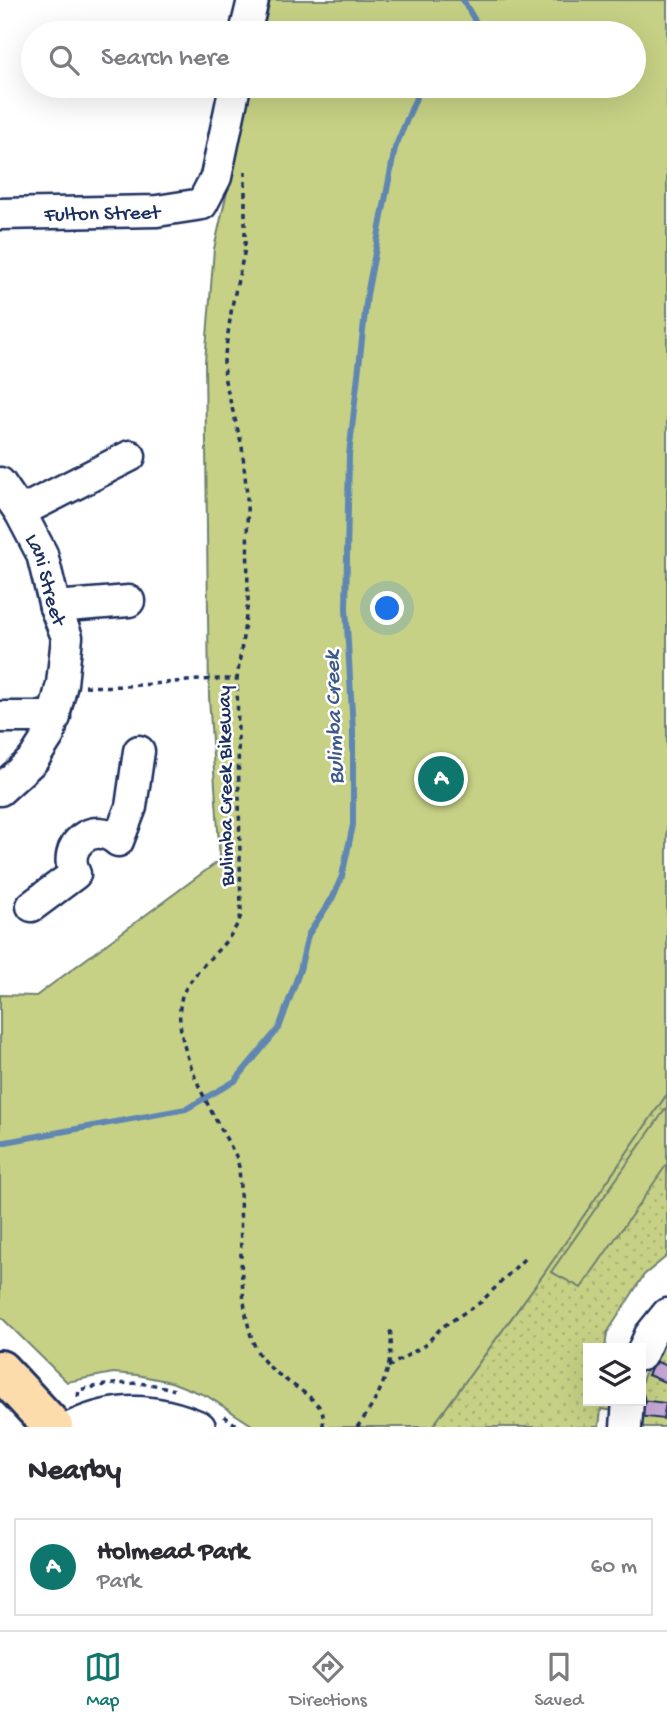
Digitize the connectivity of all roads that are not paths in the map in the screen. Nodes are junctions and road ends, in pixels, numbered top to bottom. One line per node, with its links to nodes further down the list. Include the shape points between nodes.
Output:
1 (253, 0): 2 (street)
2 (248, 21)
3 (232, 98): 4 (street, Fulton Street, via 216,177 201,204 158,211)
4 (0, 214)
5 (131, 456): 7 (street)
6 (0, 483): 7 (street, Lani Street)
7 (20, 512): 9 (street, Lani Street, via 42,554)
8 (129, 601): 9 (street)
9 (55, 607): 11 (street, Lani Street, via 67,637)
10 (0, 717): 11 (street)
11 (55, 717): 13 (street, Lani Street, via 33,760)
12 (139, 751): 14 (street, via 131,807 118,841 97,832 80,839 71,854 75,874)
13 (0, 790)
14 (32, 906)
15 (667, 1314): 16 (street)
16 (646, 1344)
17 (0, 1370): 20 (main road)
18 (628, 1406): 23 (street)
19 (135, 1419): 21 (street, via 100,1415); 22 (street, via 168,1415)
20 (53, 1427)
21 (72, 1427)
22 (200, 1427)
23 (626, 1427)

